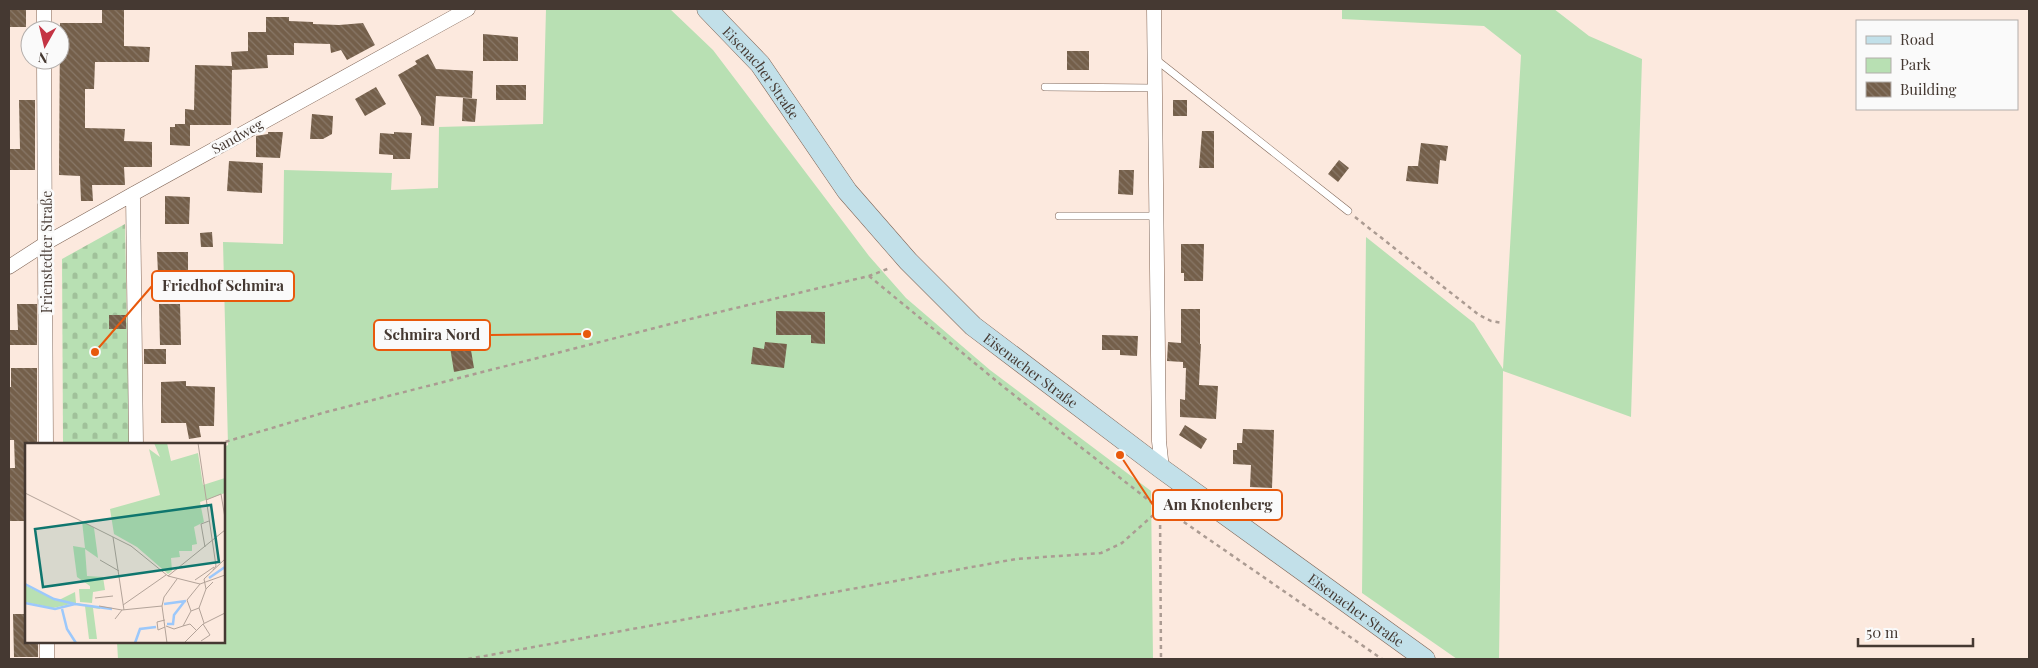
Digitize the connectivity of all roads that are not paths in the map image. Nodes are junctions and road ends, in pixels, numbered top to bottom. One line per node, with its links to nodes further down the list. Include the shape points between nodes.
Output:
1 (468, 9): 8 (street, Sandweg)
2 (707, 9): 16 (main road, Eisenacher Straße, via 760,64 847,191 908,261 973,326)
3 (1154, 9): 4 (street)
4 (1154, 58): 7 (street); 9 (lane)
5 (44, 70): 12 (street, Frienstedter Straße)
6 (1045, 87): 7 (lane)
7 (1156, 88): 11 (street)
8 (133, 194): 12 (street, Sandweg); 15 (street)
9 (1348, 211)
10 (1059, 216): 11 (lane)
11 (1155, 216): 16 (street)
12 (46, 243): 13 (street, Sandweg); 14 (street, Frienstedter Straße)
13 (9, 267)
14 (46, 443)
15 (136, 443)
16 (1162, 469): 19 (main road, Eisenacher Straße)
17 (47, 643): 18 (street)
18 (47, 659)
19 (1425, 659)

